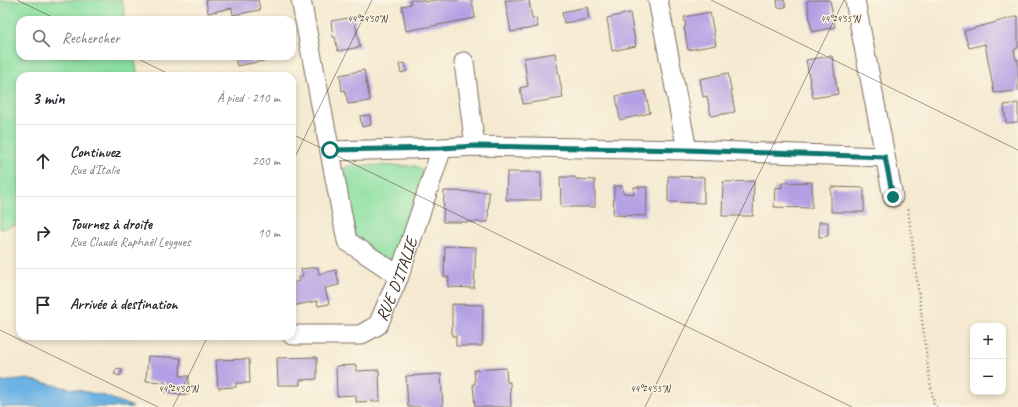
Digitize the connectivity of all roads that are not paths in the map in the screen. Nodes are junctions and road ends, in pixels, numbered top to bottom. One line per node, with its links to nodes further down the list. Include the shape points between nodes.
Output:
1 (301, 0): 7 (street)
2 (658, 0): 8 (street)
3 (855, 0): 9 (street)
4 (464, 62): 5 (street)
5 (475, 146): 6 (street); 8 (street)
6 (442, 148): 7 (street); 11 (street, RUE D'ITALIE)
7 (330, 150): 11 (street, via 347,241)
8 (687, 150): 9 (street)
9 (885, 157): 10 (street)
10 (893, 197)
11 (399, 276): 12 (street, RUE D'ITALIE, via 378,325 360,335)
12 (296, 335)

